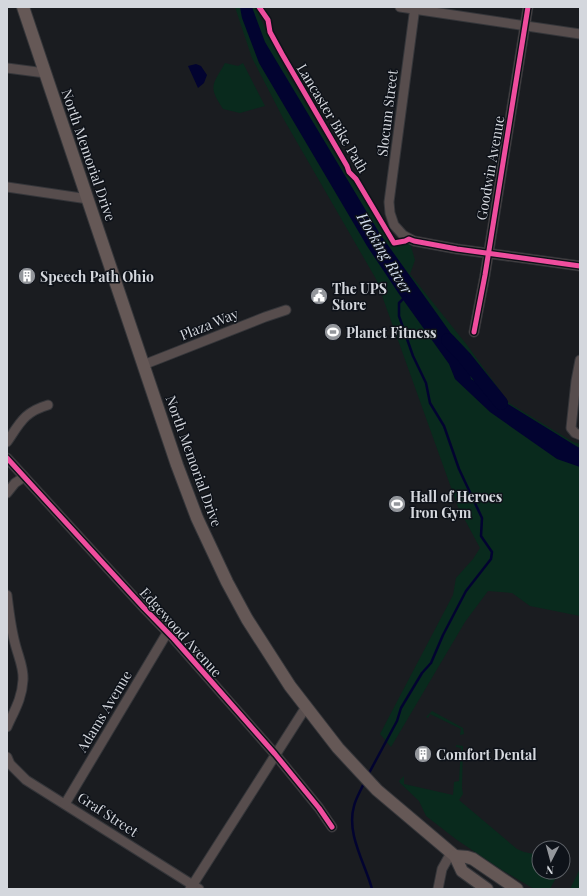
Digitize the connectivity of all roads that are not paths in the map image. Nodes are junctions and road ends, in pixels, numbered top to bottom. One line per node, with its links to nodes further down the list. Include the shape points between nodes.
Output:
1 (23, 7): 8 (main road, North Memorial Drive)
2 (400, 7): 4 (street)
3 (528, 7): 5 (street, Goodwin Avenue)
4 (414, 8): 5 (street); 11 (street, Slocum Street, via 389,202 390,213 394,225 408,239 457,249)
5 (525, 26): 6 (street); 11 (street, Goodwin Avenue)
6 (580, 34)
7 (7, 68): 8 (street)
8 (45, 73): 10 (main road, North Memorial Drive)
9 (7, 187): 10 (street)
10 (88, 199): 16 (main road, North Memorial Drive)
11 (488, 252): 12 (street); 14 (street, Goodwin Avenue)
12 (580, 266)
13 (286, 310): 16 (street, Plaza Way)
14 (474, 332)
15 (580, 360): 18 (street, via 571,428)
16 (144, 365): 25 (main road, North Memorial Drive, via 177,465 210,548 247,619)
17 (48, 405): 19 (street, via 31,411)
18 (577, 434)
19 (7, 442)
20 (7, 458): 21 (street, Edgewood Avenue)
21 (24, 477): 22 (street); 24 (street, Edgewood Avenue)
22 (7, 493)
23 (7, 595): 26 (street, via 23,679 19,701)
24 (167, 632): 27 (street, Edgewood Avenue); 29 (street, Adams Avenue)
25 (306, 707): 27 (street); 31 (main road, North Memorial Drive, via 377,790)
26 (7, 727)
27 (275, 754): 30 (street, Edgewood Avenue, via 320,808); 32 (street)
28 (7, 757): 29 (street, Graf Street, via 10,764 26,780)
29 (65, 804): 32 (street, Graf Street)
30 (332, 827)
31 (453, 855): 33 (street, via 442,870); 34 (main road, North Memorial Drive, via 462,872); 35 (main road, North Memorial Drive, via 473,859)
32 (194, 888)
33 (438, 889)
34 (487, 889)
35 (518, 889)

